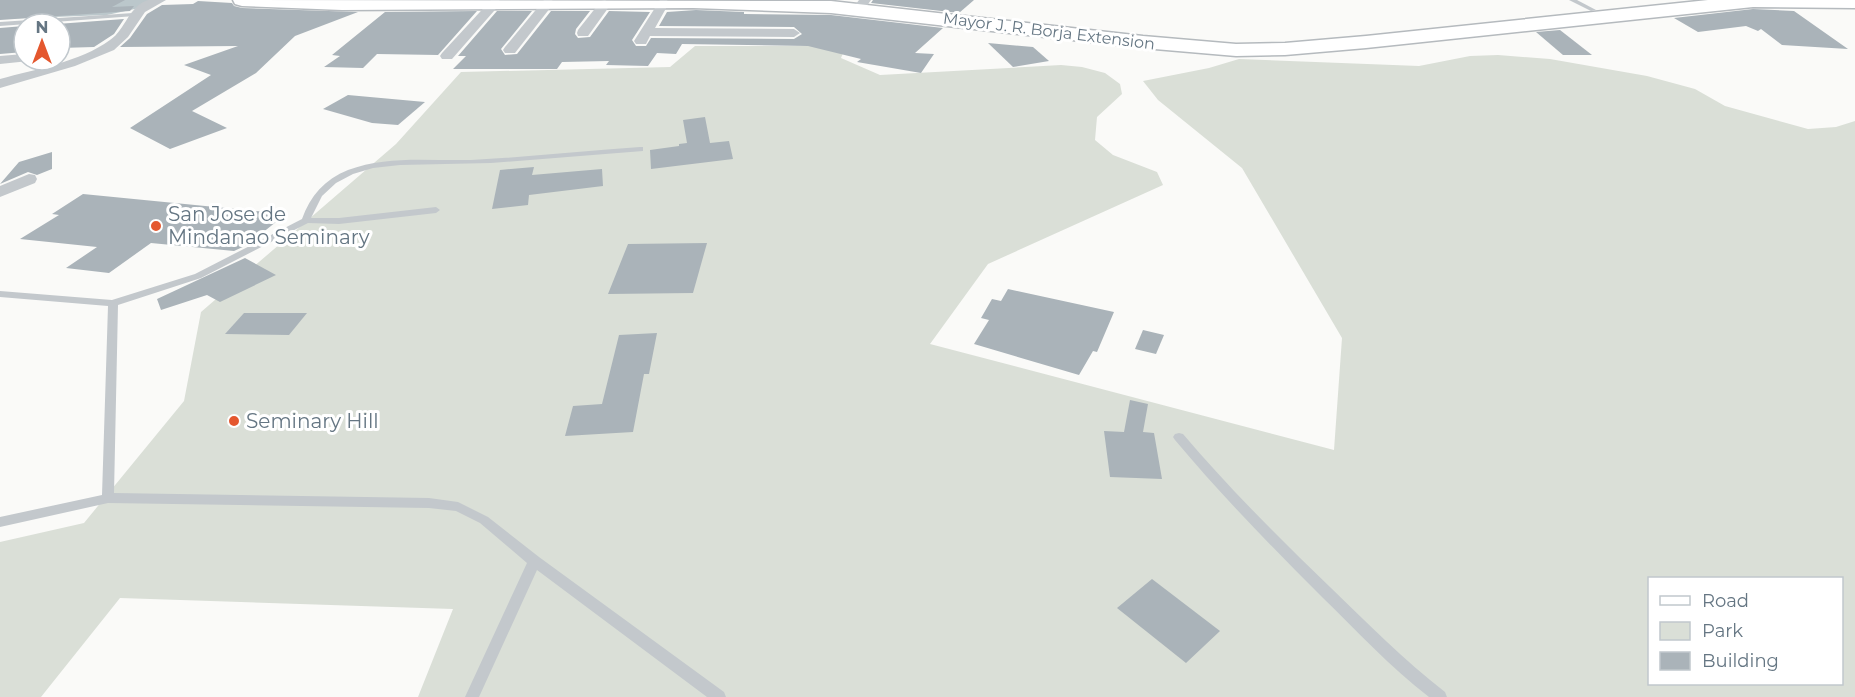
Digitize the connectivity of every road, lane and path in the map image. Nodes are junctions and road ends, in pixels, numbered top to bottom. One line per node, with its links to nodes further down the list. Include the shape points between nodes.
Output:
1 (160, 0): 17 (street)
2 (242, 0): 6 (main road, Mayor J. R. Borja Extension)
3 (804, 0): 15 (main road, Mayor J. R. Borja Extension)
4 (1572, 0): 16 (lane)
5 (1689, 0): 16 (main road, Mayor J. R. Borja Extension)
6 (272, 1): 7 (main road, Mayor J. R. Borja Extension)
7 (467, 2): 12 (main road, Mayor J. R. Borja Extension)
8 (682, 2): 14 (main road, Mayor J. R. Borja Extension); 18 (main road, Mayor J. R. Borja Extension); 20 (street)
9 (863, 2): 15 (main road, Mayor J. R. Borja Extension); 23 (main road, Mayor J. R. Borja Extension)
10 (1711, 2): 11 (main road, Mayor J. R. Borja Extension); 23 (main road, Mayor J. R. Borja Extension, via 1285,49 1236,50)
11 (1855, 2)
12 (495, 3): 13 (main road, Mayor J. R. Borja Extension); 28 (street)
13 (548, 3): 14 (main road, Mayor J. R. Borja Extension); 25 (street)
14 (605, 4): 21 (street)
15 (834, 4): 18 (main road, Mayor J. R. Borja Extension); 23 (main road, Mayor J. R. Borja Extension)
16 (1593, 10): 23 (main road, Mayor J. R. Borja Extension, via 1279,42)
17 (133, 15): 19 (lane); 26 (street, via 128,32)
18 (752, 18): 20 (street); 22 (street)
19 (0, 24)
20 (647, 32): 24 (street)
21 (583, 33)
22 (794, 33)
23 (1143, 38)
24 (639, 45)
25 (510, 50)
26 (96, 53): 27 (street); 29 (street)
27 (72, 55)
28 (447, 56)
29 (0, 84)
30 (640, 149): 34 (lane, via 360,169 340,177 318,194)
31 (29, 179): 32 (street)
32 (0, 192)
33 (436, 210): 34 (lane, via 339,221)
34 (306, 220): 36 (lane, via 198,276)
35 (0, 294): 36 (lane)
36 (113, 303): 38 (lane)
37 (1179, 437): 43 (lane, via 1301,568 1403,667)
38 (108, 498): 39 (lane); 40 (lane, via 429,503 458,507 484,520)
39 (0, 522)
40 (534, 561): 41 (lane); 42 (lane)
41 (472, 697)
42 (719, 697)
43 (1440, 697)

